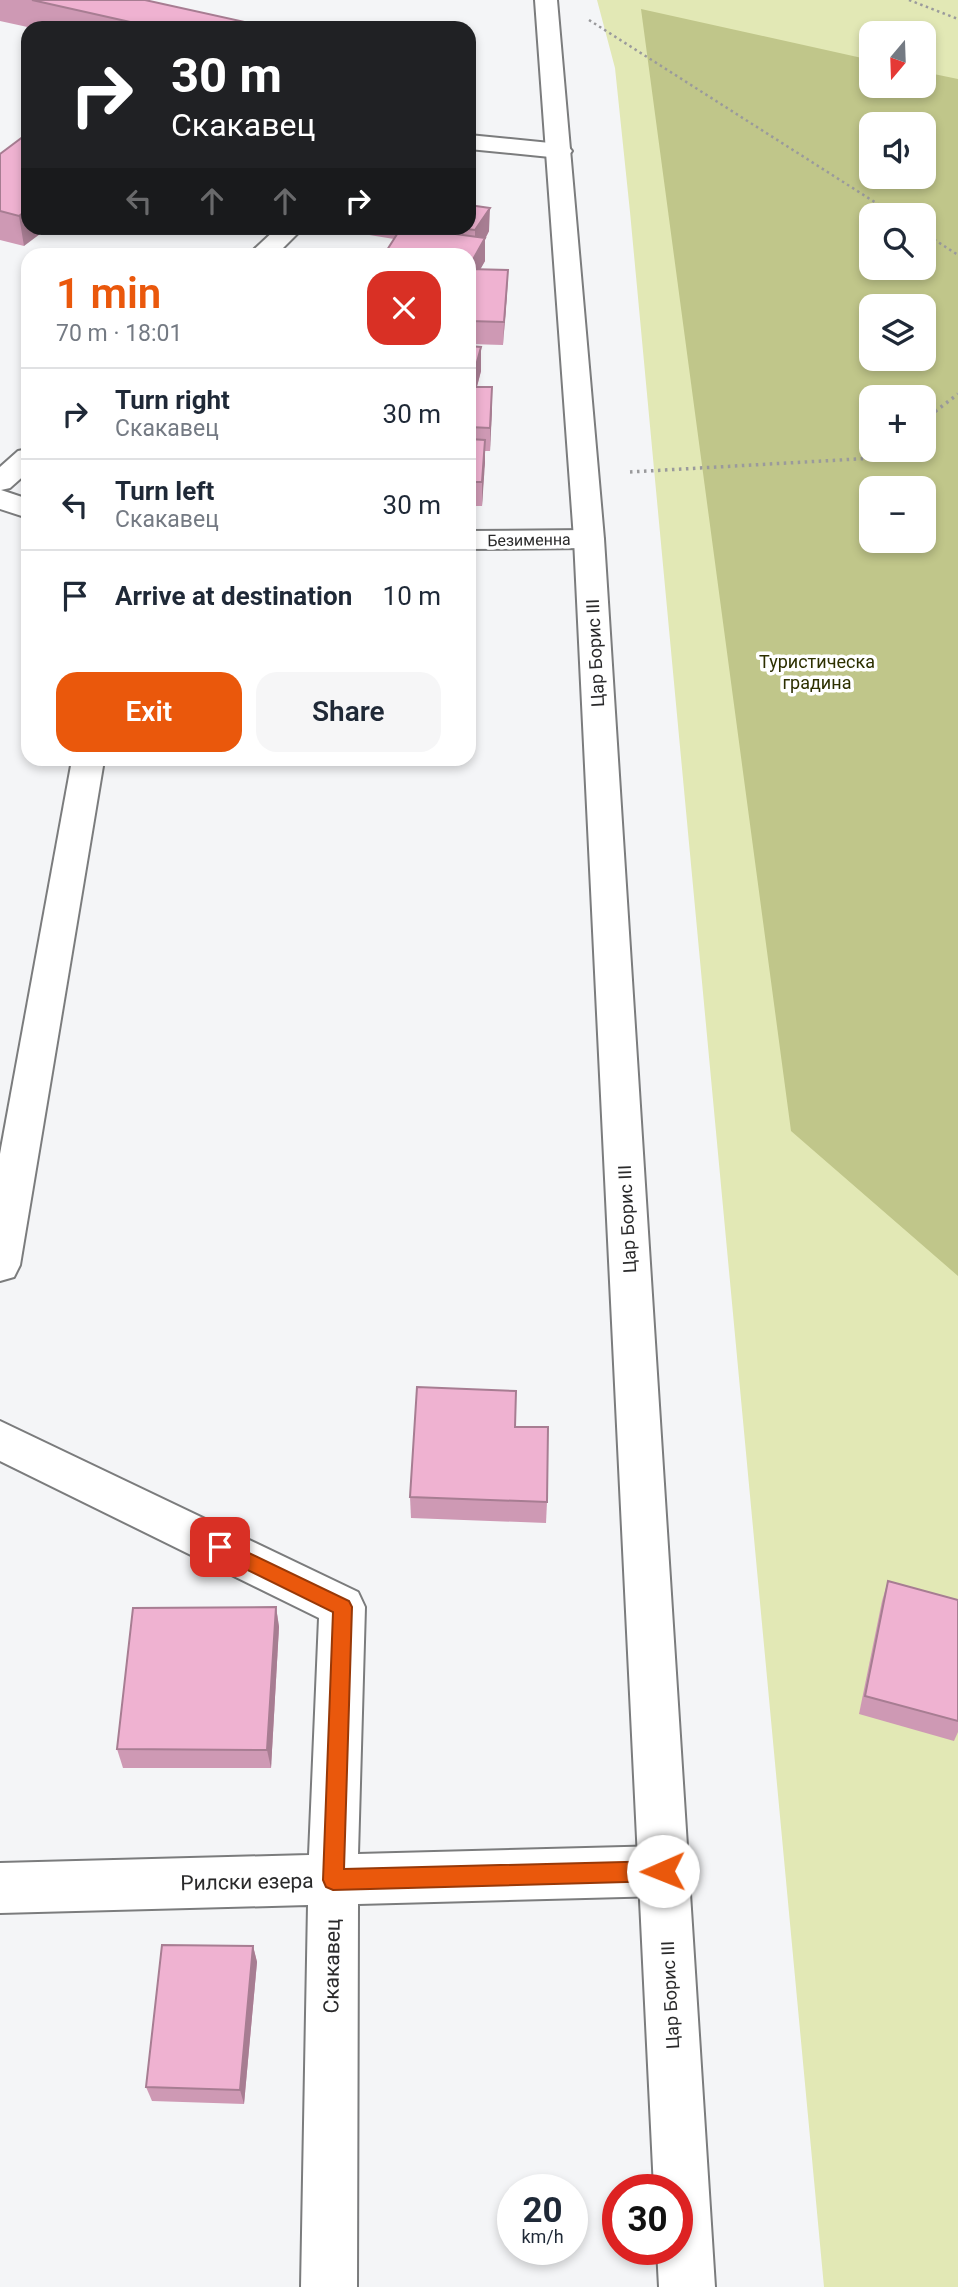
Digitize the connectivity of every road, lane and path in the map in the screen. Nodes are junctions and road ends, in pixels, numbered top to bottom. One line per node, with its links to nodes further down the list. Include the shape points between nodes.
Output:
1 (546, 0): 6 (main road, Цар Борис III)
2 (909, 0): 4 (path)
3 (580, 15): 7 (path)
4 (958, 19)
5 (476, 143): 6 (main road)
6 (560, 151): 16 (main road, Цар Борис III)
7 (876, 203)
8 (283, 235): 10 (main road)
9 (936, 241): 11 (path)
10 (268, 248)
11 (958, 255)
12 (958, 394): 13 (path)
13 (936, 411)
14 (859, 459): 16 (path)
15 (21, 463): 17 (main road)
16 (584, 475): 20 (main road, Цар Борис III)
17 (0, 482)
18 (0, 499): 19 (main road)
19 (21, 506)
20 (589, 539): 21 (main road, Безименна); 25 (main road, Цар Борис III)
21 (476, 540)
22 (87, 766): 23 (main road)
23 (0, 1265)
24 (0, 1440): 26 (main road, Скакавец, via 342,1607)
25 (663, 1871): 26 (main road, Рилски езера); 29 (main road, Цар Борис III)
26 (333, 1880): 27 (main road, Рилски езера); 28 (main road, Скакавец)
27 (0, 1888)
28 (329, 2287)
29 (687, 2287)

